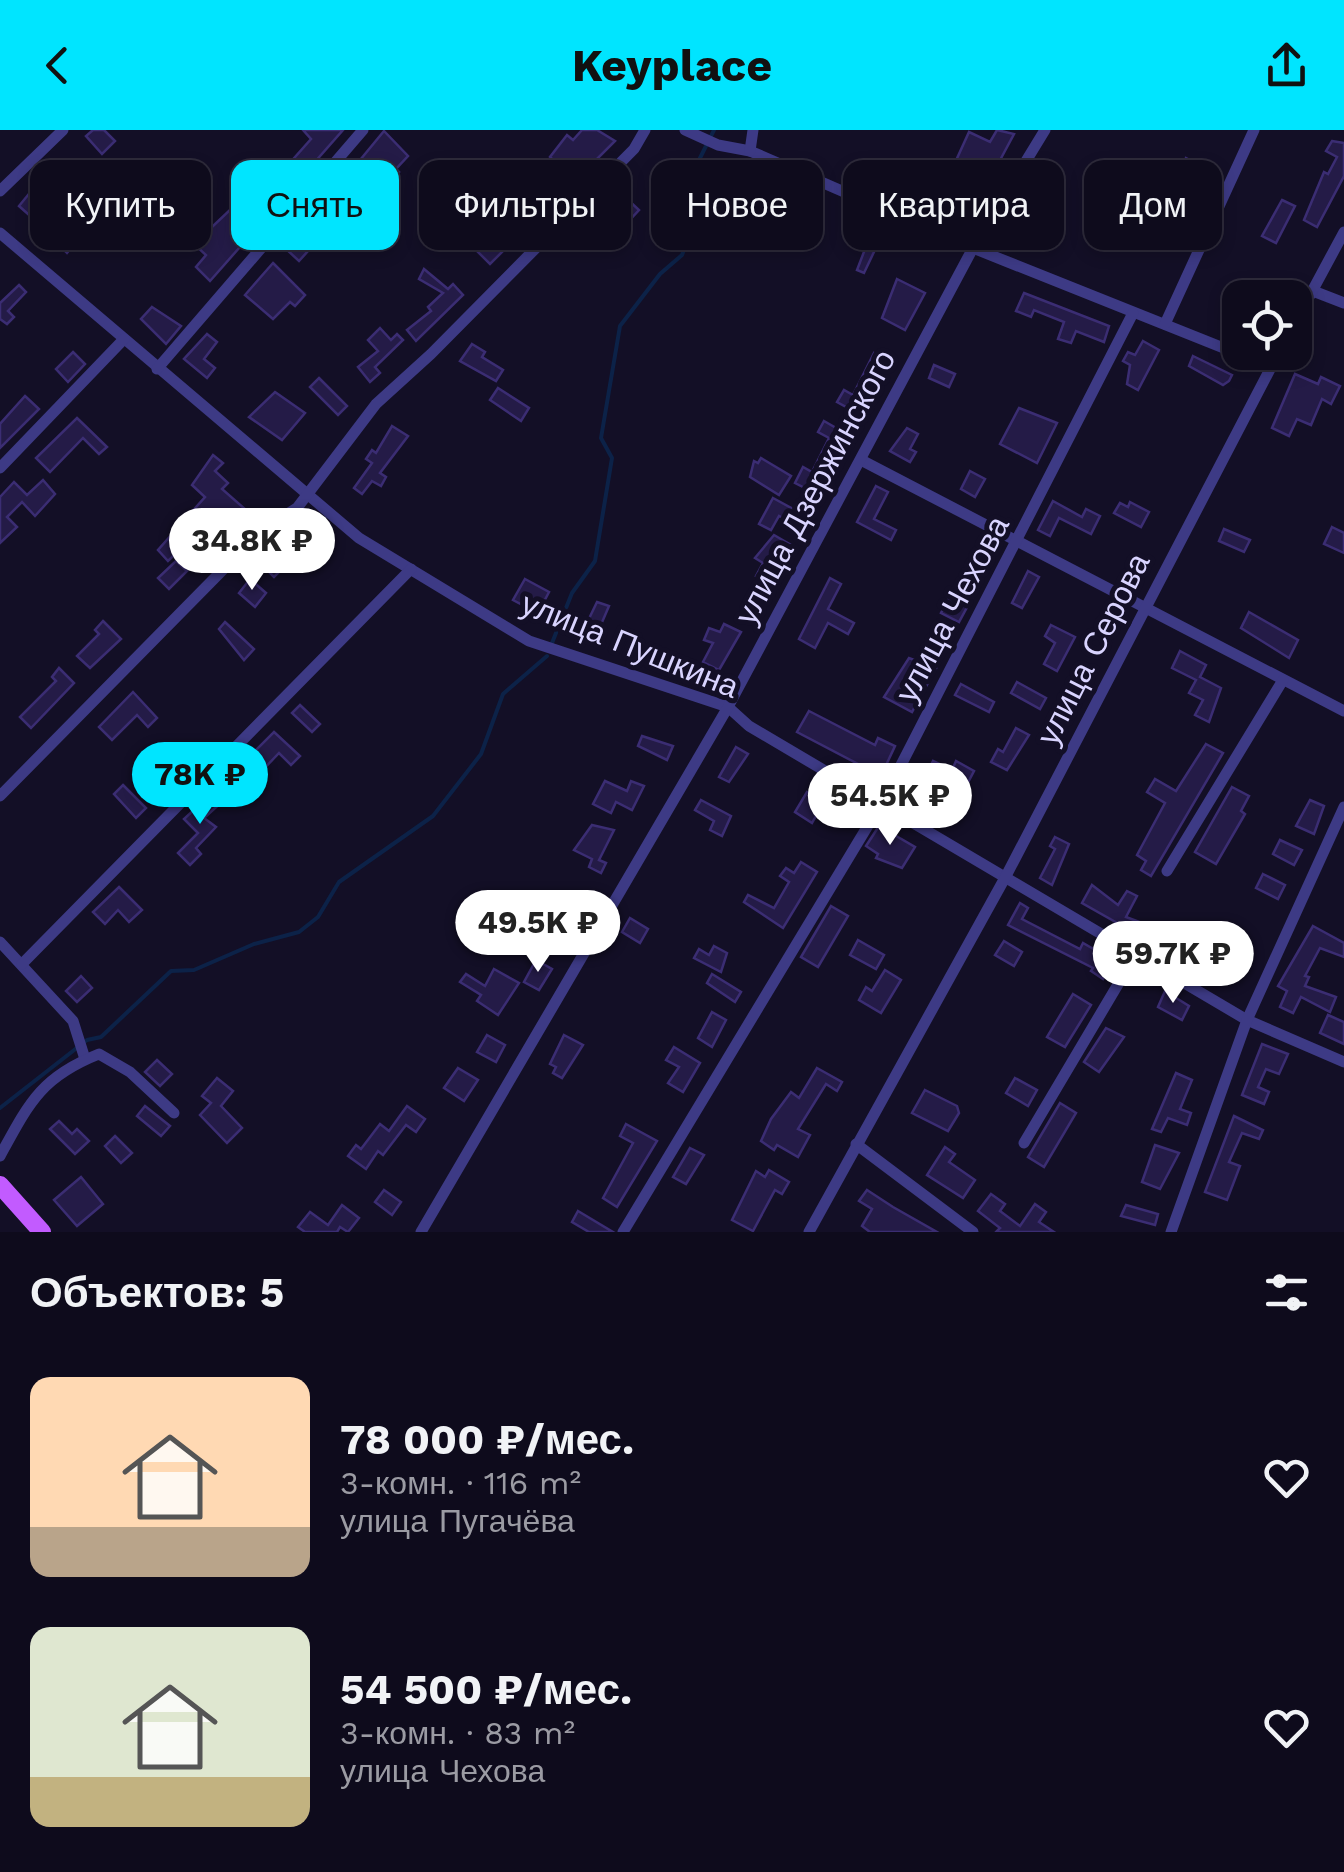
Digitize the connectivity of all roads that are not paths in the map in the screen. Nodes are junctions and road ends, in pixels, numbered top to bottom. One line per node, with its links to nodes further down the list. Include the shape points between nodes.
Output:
1 (63, 130): 10 (street)
2 (363, 130): 22 (street)
3 (645, 130): 26 (street, via 634,149 376,404)
4 (685, 130): 8 (street)
5 (753, 130): 8 (street)
6 (1045, 130): 9 (street, улица Дзержинского)
7 (1254, 130): 19 (street)
8 (750, 151): 11 (street)
9 (1027, 160)
10 (0, 191)
11 (843, 191)
12 (1344, 232): 16 (street)
13 (0, 233): 20 (street, улица Пушкина)
14 (972, 250): 24 (street, улица Дзержинского)
15 (978, 250): 18 (street)
16 (1312, 291): 17 (street)
17 (1344, 303)
18 (1132, 313): 19 (street); 27 (street, улица Чехова)
19 (1165, 324): 21 (street)
20 (124, 340): 22 (street, улица Пушкина); 25 (street)
21 (1222, 347)
22 (157, 369): 26 (street, улица Пушкина)
23 (1268, 370): 29 (street, улица Серова)
24 (861, 460): 27 (street); 31 (street, улица Дзержинского)
25 (0, 468)
26 (307, 495): 28 (street, улица Пушкина); 33 (street, via 262,530)
27 (1018, 543): 29 (street); 34 (street, улица Чехова)
28 (410, 569): 31 (street, улица Пушкина, via 529,641); 40 (street)
29 (1145, 609): 30 (street); 37 (street, улица Серова)
30 (1283, 680): 32 (street); 36 (street)
31 (728, 707): 34 (street, улица Пушкина, via 748,726); 50 (street, улица Дзержинского)
32 (1344, 711)
33 (0, 796)
34 (881, 804): 37 (street, улица Пушкина); 51 (street, улица Чехова)
35 (1344, 808): 41 (street)
36 (1167, 872)
37 (1006, 876): 39 (street, улица Пушкина); 46 (street, улица Серова)
38 (0, 942): 40 (street)
39 (1136, 954): 41 (street, улица Пушкина); 45 (street)
40 (22, 964): 42 (street, via 74,1021)
41 (1246, 1020): 43 (street, улица Пушкина); 54 (street)
42 (85, 1059): 44 (street, via 98,1054 130,1072); 47 (street, via 64,1067 32,1096)
43 (1344, 1062)
44 (174, 1113)
45 (1024, 1143)
46 (856, 1144): 52 (street, улица Серова); 53 (street)
47 (0, 1156)
48 (0, 1185): 49 (main road)
49 (42, 1232)
50 (421, 1232)
51 (624, 1232)
52 (809, 1232)
53 (973, 1232)
54 (1171, 1232)

